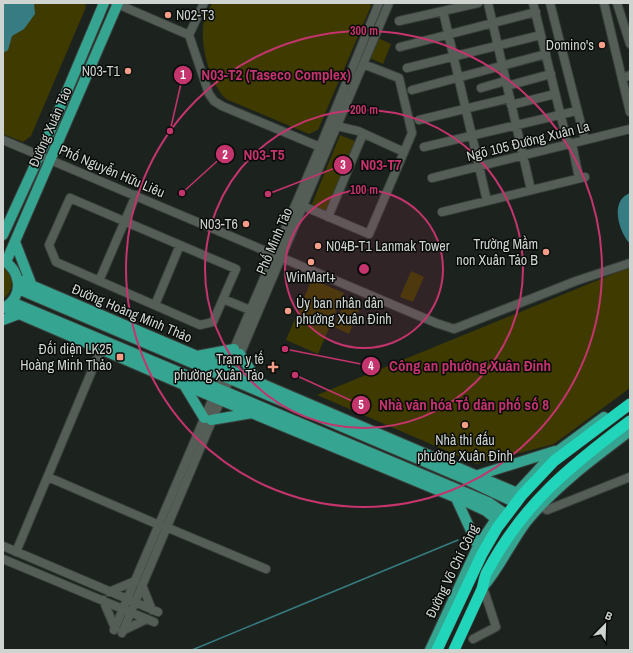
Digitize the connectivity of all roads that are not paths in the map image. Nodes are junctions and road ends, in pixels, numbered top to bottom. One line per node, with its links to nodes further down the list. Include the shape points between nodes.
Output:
1 (104, 3): 51 (main road, Đường Xuân Tảo)
2 (117, 3): 16 (street); 53 (main road, Đường Xuân Tảo)
3 (204, 3): 16 (street)
4 (379, 3): 49 (street, Phố Minh Tảo)
5 (389, 3): 24 (street, Phố Minh Tảo)
6 (478, 3): 12 (street)
7 (488, 3): 15 (street)
8 (533, 3): 13 (street)
9 (550, 3): 46 (street)
10 (604, 3): 28 (street)
11 (617, 3): 19 (street)
12 (443, 12): 14 (street); 17 (street)
13 (536, 12): 15 (street); 18 (street)
14 (399, 21)
15 (493, 22): 17 (street); 20 (street)
16 (189, 35): 49 (street, via 209,94 214,101)
17 (448, 35): 21 (street); 23 (street)
18 (541, 35): 20 (street); 22 (street)
19 (630, 44)
20 (498, 45): 23 (street); 25 (street)
21 (400, 47)
22 (546, 54): 25 (street); 27 (street)
23 (454, 57): 26 (street); 29 (street)
24 (363, 64): 41 (street, Phố Minh Tảo); 50 (street, via 399,78 412,133)
25 (502, 65): 29 (street); 30 (street)
26 (407, 68)
27 (551, 74): 30 (street); 33 (street)
28 (626, 77): 37 (street)
29 (458, 78): 32 (street); 35 (street)
30 (506, 83): 31 (street); 34 (street)
31 (480, 88)
32 (412, 90)
33 (556, 94): 34 (street); 38 (street)
34 (511, 102): 35 (street); 40 (street)
35 (466, 107): 39 (street); 44 (street)
36 (572, 112): 38 (street)
37 (630, 112)
38 (560, 114): 40 (street); 47 (street)
39 (419, 120)
40 (517, 125): 44 (street); 52 (street)
41 (337, 126): 43 (street); 59 (street, Phố Minh Tảo)
42 (630, 129): 46 (street, Ngõ 105 Đường Xuân La)
43 (363, 134): 50 (street); 61 (street)
44 (473, 136): 48 (street); 54 (street)
45 (3, 140): 51 (street, Phố Nguyễn Hữu Liêu)
46 (585, 140): 47 (street, Ngõ 105 Đường Xuân La)
47 (570, 144): 52 (street, Ngõ 105 Đường Xuân La); 56 (street, via 582,177)
48 (424, 147)
49 (320, 148): 66 (street, Phố Minh Tảo)
50 (404, 152): 61 (street, via 369,234)
51 (40, 154): 53 (street, Phố Nguyễn Hữu Liêu); 63 (main road, Đường Xuân Tảo)
52 (524, 155): 54 (street, Ngõ 105 Đường Xuân La); 56 (street)
53 (52, 160): 57 (street, Phố Nguyễn Hữu Liêu); 64 (main road, Đường Xuân Tảo)
54 (480, 166): 55 (street, Ngõ 105 Đường Xuân La); 58 (street)
55 (432, 178)
56 (531, 190): 58 (street)
57 (136, 195): 62 (street); 66 (street, Phố Nguyễn Hữu Liêu)
58 (487, 201): 60 (street)
59 (303, 206): 61 (street); 66 (street, Phố Minh Tảo)
60 (442, 212)
61 (328, 217)
62 (125, 222): 65 (street); 69 (street); 69 (street, via 70,198 49,245 56,262)
63 (3, 235)
64 (15, 242): 67 (main road, Đường Xuân Tảo); 71 (main road)
65 (180, 245): 72 (street, via 236,269); 73 (street)
66 (278, 255): 68 (street, Phố Nguyễn Hữu Liêu, via 436,324 459,329 576,281); 75 (street, Phố Minh Tảo); 79 (street, Phố Minh Tảo)
67 (5, 261): 70 (main road, via 16,273)
68 (630, 263)
69 (99, 281): 73 (street)
70 (17, 284): 71 (main road, Đường Hoàng Minh Thảo); 74 (main road); 80 (main road, Đường Hoàng Minh Thảo)
71 (32, 286): 80 (main road, Đường Hoàng Minh Thảo)
72 (223, 299): 73 (street, via 213,322 200,325); 75 (street)
73 (155, 305)
74 (6, 306): 76 (main road); 81 (main road)
75 (250, 310): 79 (street, Phố Minh Tảo)
76 (19, 314): 77 (main road); 78 (main road)
77 (3, 320)
78 (101, 349): 81 (main road); 97 (street)
79 (237, 352): 80 (main road); 82 (street, Phố Minh Tảo); 83 (main road); 85 (street, Phố Minh Tảo)
80 (196, 360): 82 (main road, Đường Hoàng Minh Thảo)
81 (141, 362): 84 (main road); 85 (main road)
82 (224, 372): 83 (main road, Đường Hoàng Minh Thảo); 85 (street, Phố Minh Tảo); 89 (main road, Đường Hoàng Minh Thảo)
83 (259, 383): 89 (main road, Đường Hoàng Minh Thảo)
84 (184, 385): 85 (main road); 90 (main road)
85 (217, 395): 88 (main road); 90 (street)
86 (630, 398): 93 (main road, Đường Võ Chí Công)
87 (630, 404): 94 (highway, Đường Võ Chí Công, via 554,461)
88 (254, 409): 90 (main road); 99 (main road); 100 (main road)
89 (311, 410): 95 (main road, Đường Hoàng Minh Thảo); 98 (main road, Đường Hoàng Minh Thảo)
90 (208, 420): 104 (street)
91 (630, 421): 111 (highway, via 564,473 533,503 503,543 486,574)
92 (630, 431): 102 (main road, via 569,480)
93 (554, 454): 94 (highway); 95 (main road); 101 (main road, Đường Võ Chí Công)
94 (541, 474): 101 (highway, Đường Võ Chí Công)
95 (477, 475): 98 (main road); 101 (main road, Đường Hoàng Minh Thảo)
96 (630, 477): 102 (street)
97 (48, 478): 104 (street); 107 (street)
98 (465, 479): 101 (main road, Đường Hoàng Minh Thảo)
99 (452, 486): 100 (main road); 103 (main road, via 488,502)
100 (456, 498): 103 (main road); 105 (main road)
101 (516, 498): 103 (highway, Đường Võ Chí Công)
102 (544, 508): 111 (main road, via 519,532)
103 (501, 517): 105 (highway, Đường Võ Chí Công)
104 (162, 526): 109 (street); 110 (street)
105 (484, 540): 118 (main road, Đường Võ Chí Công); 119 (highway, Đường Võ Chí Công)
106 (3, 546): 107 (street)
107 (16, 552): 112 (street)
108 (3, 559): 113 (street)
109 (266, 569)
110 (138, 583): 112 (street); 114 (street); 114 (street, via 155,611)
111 (483, 587): 117 (street, via 496,627); 120 (highway)
112 (109, 592): 114 (street)
113 (103, 600): 115 (street); 116 (street)
114 (130, 601): 115 (street)
115 (127, 610): 116 (street); 116 (street, via 150,620)
116 (118, 630)
117 (473, 639)
118 (430, 650)
119 (437, 650)
120 (454, 650)

